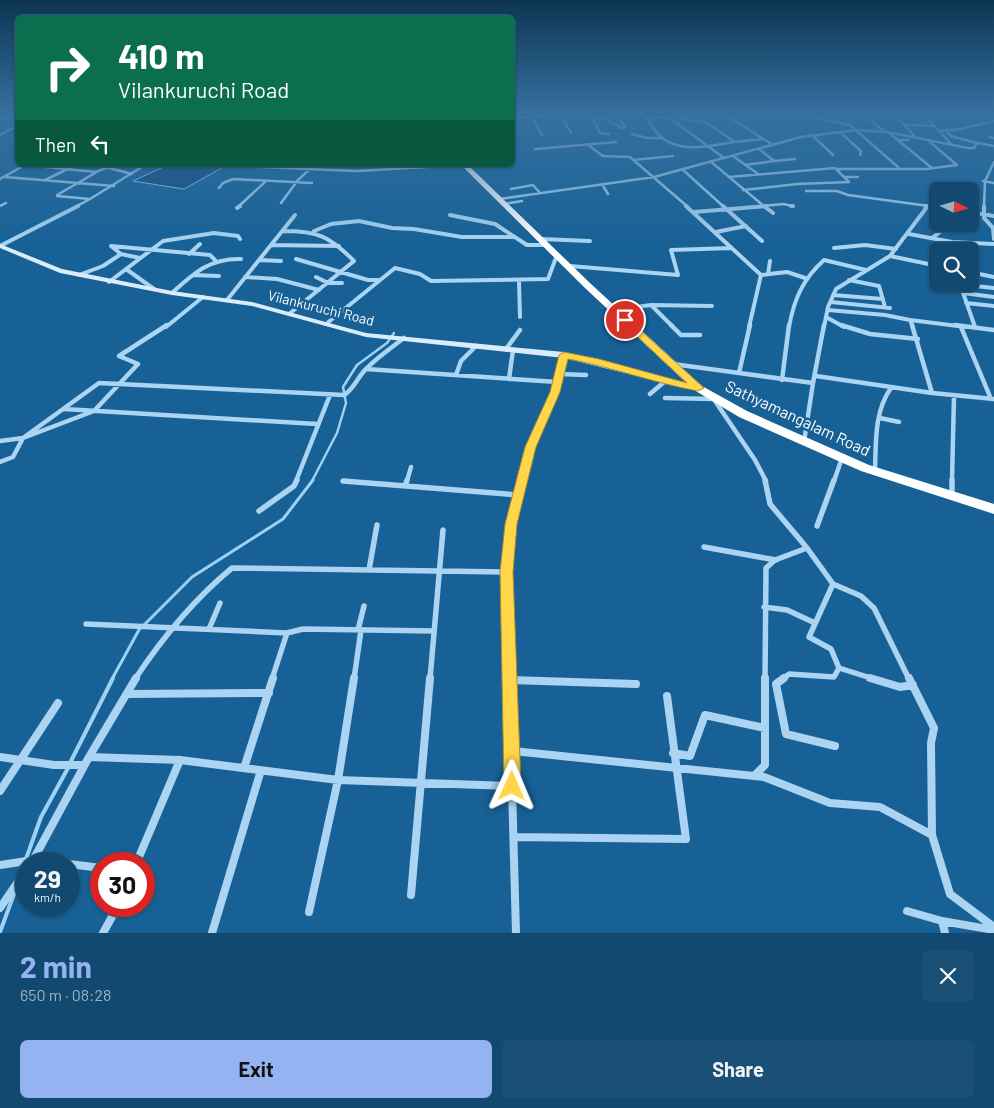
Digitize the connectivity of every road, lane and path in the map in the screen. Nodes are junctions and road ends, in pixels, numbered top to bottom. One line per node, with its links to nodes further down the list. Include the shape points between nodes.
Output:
1 (733, 156): 15 (street)
2 (625, 157): 11 (street)
3 (668, 157): 11 (street)
4 (731, 157): 9 (street)
5 (768, 157): 12 (street)
6 (886, 157): 24 (street)
7 (918, 157): 25 (street)
8 (949, 157): 25 (street, via 957,163 954,167)
9 (724, 158): 13 (street)
10 (795, 159): 12 (street)
11 (633, 160): 36 (street)
12 (774, 161): 15 (street)
13 (710, 162): 29 (street); 37 (street)
14 (994, 162): 30 (street)
15 (745, 164): 34 (street)
16 (21, 167): 40 (street)
17 (47, 167): 26 (street)
18 (72, 167): 26 (street)
19 (142, 167): 33 (street)
20 (275, 167): 27 (street)
21 (428, 167): 27 (street, via 357,171)
22 (466, 167): 60 (highway, Sathyamangalam Road)
23 (107, 168): 32 (street); 33 (street)
24 (898, 168): 25 (street); 28 (street)
25 (932, 168)
26 (69, 169): 32 (street); 41 (street)
27 (310, 169): 35 (street)
28 (836, 169): 34 (street); 38 (street)
29 (682, 170): 36 (street); 68 (street)
30 (987, 170): 31 (street); 43 (street)
31 (994, 171)
32 (96, 172): 45 (street)
33 (132, 174): 50 (street)
34 (758, 174): 37 (street)
35 (302, 177): 44 (street); 46 (street)
36 (654, 177): 49 (street); 69 (street)
37 (729, 177): 53 (street)
38 (844, 177): 39 (street); 53 (street, via 849,182)
39 (858, 177)
40 (2, 178): 41 (street)
41 (45, 180): 45 (street)
42 (266, 181): 44 (street); 51 (street, via 233,179); 67 (street)
43 (983, 181): 48 (street); 74 (street)
44 (276, 182): 46 (street)
45 (78, 183): 50 (street); 57 (street, via 57,196)
46 (298, 183): 47 (street); 59 (street)
47 (312, 183)
48 (994, 183)
49 (602, 184): 55 (street); 56 (street)
50 (114, 186): 57 (street)
51 (219, 188)
52 (511, 188): 55 (street, via 533,185)
53 (743, 190): 63 (street)
54 (806, 190): 65 (street, via 836,191 848,196)
55 (540, 193): 60 (street)
56 (608, 194)
57 (90, 199): 93 (street)
58 (522, 201): 60 (street)
59 (281, 202)
60 (502, 202): 89 (highway, Sathyamangalam Road)
61 (6, 203): 62 (street)
62 (0, 206)
63 (763, 206): 64 (street); 68 (street); 70 (street)
64 (793, 206)
65 (929, 206)
66 (929, 207): 82 (street)
67 (237, 208)
68 (727, 209): 69 (street); 76 (street)
69 (694, 212): 80 (street)
70 (773, 213)
71 (979, 214): 74 (street)
72 (295, 215): 78 (street)
73 (450, 215): 83 (street, via 495,224)
74 (984, 215): 75 (street); 77 (street)
75 (994, 216)
76 (746, 226): 80 (street); 88 (street)
77 (994, 230): 86 (street)
78 (282, 231): 79 (street); 92 (street)
79 (314, 231): 83 (street, via 331,224 359,222 462,237); 94 (street)
80 (716, 232): 95 (street)
81 (940, 232): 84 (street)
82 (908, 234): 84 (street); 97 (street)
83 (514, 237): 89 (street, via 527,245)
84 (932, 238): 91 (street)
85 (240, 239): 98 (street, via 238,236 214,234 163,241)
86 (994, 239)
87 (590, 241): 89 (street)
88 (762, 241)
89 (544, 242): 101 (highway, Sathyamangalam Road)
90 (200, 244): 100 (street)
91 (994, 244)
92 (271, 245): 94 (street); 107 (street)
93 (0, 246): 118 (street, Vilankuruchi Road, via 60,271)
94 (339, 246): 114 (street, via 354,262)
95 (732, 248): 111 (street, via 670,250 678,275); 115 (street)
96 (834, 248): 97 (street, via 853,245)
97 (896, 249): 102 (street)
98 (151, 250): 99 (street, via 111,246); 100 (street); 103 (street)
99 (121, 254): 103 (street); 118 (street, via 103,266)
100 (189, 254): 106 (street, via 210,255)
101 (558, 255): 111 (highway, Sathyamangalam Road); 127 (street, via 548,279)
102 (890, 256): 110 (street); 113 (street)
103 (140, 258): 112 (street)
104 (240, 259): 106 (street)
105 (296, 259): 114 (street)
106 (215, 260): 119 (street)
107 (259, 260): 108 (street); 123 (street)
108 (281, 261)
109 (770, 261): 116 (street)
110 (929, 264)
111 (570, 266): 147 (highway, Sathyamangalam Road)
112 (126, 269): 128 (street); 133 (street)
113 (866, 270): 124 (street, via 824,260); 126 (street)
114 (342, 271): 125 (street, via 368,280); 129 (street)
115 (761, 274): 116 (street); 166 (street)
116 (768, 274): 124 (street, via 788,272)
117 (979, 274): 122 (street)
118 (79, 275): 128 (street, Vilankuruchi Road)
119 (192, 275): 120 (street); 135 (street)
120 (219, 276)
121 (316, 277): 129 (street)
122 (994, 277)
123 (245, 278): 134 (street, via 277,279); 141 (street)
124 (805, 278): 172 (street, via 791,315)
125 (380, 280): 127 (street, via 395,268 420,274 432,281); 153 (street)
126 (849, 280): 137 (street, via 836,289); 140 (street, via 879,286)
127 (519, 281): 150 (street)
128 (110, 282): 133 (street, Vilankuruchi Road)
129 (328, 283): 130 (street); 134 (street)
130 (342, 284)
131 (979, 286): 132 (street)
132 (994, 288)
133 (155, 290): 135 (street, Vilankuruchi Road)
134 (319, 290): 149 (street)
135 (172, 293): 138 (street, Vilankuruchi Road)
136 (963, 293): 139 (street); 143 (street)
137 (834, 295): 140 (street); 142 (street)
138 (203, 297): 141 (street, Vilankuruchi Road); 175 (street, via 164,328 119,356 138,364)
139 (994, 297)
140 (883, 299): 142 (street, via 887,307)
141 (227, 300): 149 (street, Vilankuruchi Road)
142 (831, 302): 148 (street)
143 (966, 303): 146 (street); 155 (street)
144 (651, 305): 145 (street); 147 (street); 158 (street, via 681,335)
145 (712, 306)
146 (994, 306)
147 (613, 310): 164 (highway, Sathyamangalam Road)
148 (828, 310): 151 (street); 152 (street)
149 (288, 314): 153 (street, Vilankuruchi Road)
150 (520, 316)
151 (826, 317): 160 (street, via 839,326 868,335); 170 (street)
152 (910, 320): 154 (street); 160 (street)
153 (326, 324): 159 (street, Vilankuruchi Road, via 366,335)
154 (961, 327): 155 (street); 185 (street)
155 (975, 328): 157 (street)
156 (520, 330): 162 (street)
157 (994, 330)
158 (700, 335)
159 (404, 338): 161 (street, Vilankuruchi Road); 165 (street)
160 (918, 339): 179 (street)
161 (476, 346): 162 (street, Vilankuruchi Road); 169 (street, via 461,361)
162 (510, 349): 163 (street, Vilankuruchi Road); 171 (street)
163 (564, 355): 167 (street); 174 (street, Vilankuruchi Road)
164 (673, 364): 166 (street); 177 (highway, Sathyamangalam Road)
165 (365, 369): 169 (street); 181 (street, via 346,394)
166 (738, 373): 172 (street)
167 (559, 374): 168 (street); 173 (street)
168 (586, 375)
169 (456, 376): 171 (street)
170 (816, 376): 176 (street); 178 (street)
171 (509, 379): 173 (street)
172 (782, 380): 176 (street)
173 (557, 382): 200 (street, via 531,447)
174 (664, 382): 177 (street, Vilankuruchi Road); 180 (street)
175 (121, 383): 181 (street); 186 (street, via 99,383); 187 (street)
176 (813, 383): 193 (street)
177 (698, 388): 184 (highway, Sathyamangalam Road)
178 (891, 388): 179 (street); 188 (street, via 883,402)
179 (932, 393): 182 (street)
180 (650, 394)
181 (330, 395): 190 (street)
182 (954, 396): 185 (street); 201 (street)
183 (665, 398): 184 (street)
184 (713, 398): 193 (highway, Sathyamangalam Road); 208 (street, via 766,481 770,504)
185 (992, 399)
186 (63, 409): 187 (street); 191 (street)
187 (94, 411): 190 (street); 191 (street)
188 (880, 418): 189 (street); 197 (street)
189 (900, 422)
190 (317, 424): 203 (street, via 294,486)
191 (23, 438): 192 (street); 195 (street, via 13,457)
192 (0, 441)
193 (804, 442): 194 (highway, Sathyamangalam Road)
194 (842, 458): 197 (highway, Sathyamangalam Road); 205 (street)
195 (0, 462)
196 (411, 467): 199 (street)
197 (875, 471): 201 (highway, Sathyamangalam Road)
198 (343, 481): 199 (street)
199 (405, 486): 200 (street)
200 (518, 495): 212 (street)
201 (952, 496): 202 (highway, Sathyamangalam Road)
202 (994, 509)
203 (259, 511)
204 (377, 525): 210 (street)
205 (817, 526)
206 (443, 530): 211 (street)
207 (704, 547): 209 (street)
208 (807, 548): 209 (street); 213 (street)
209 (776, 560): 216 (street, via 766,568)
210 (369, 570): 211 (street); 219 (street, via 232,568)
211 (440, 571): 212 (street); 222 (street)
212 (506, 572): 225 (street)
213 (833, 584): 217 (street); 227 (street, via 861,596 874,608)
214 (220, 603): 220 (street)
215 (364, 606): 221 (street)
216 (764, 607): 217 (street, via 787,610); 232 (street)
217 (815, 623): 224 (street, via 809,637 832,649)
218 (86, 624): 219 (street)
219 (171, 627): 220 (street); 229 (street)
220 (209, 629): 223 (street)
221 (360, 630): 222 (street); 223 (street, via 303,629); 245 (street)
222 (434, 631): 246 (street)
223 (287, 633): 228 (street)
224 (839, 668): 227 (street, via 900,686); 233 (street, via 834,678 789,674 776,684 786,734)
225 (510, 680): 226 (street); 234 (street)
226 (636, 684)
227 (912, 685): 249 (street, via 934,728 931,743)
228 (269, 693): 229 (street); 241 (street)
229 (127, 694): 237 (street)
230 (667, 696): 235 (street)
231 (58, 703): 238 (street)
232 (765, 728): 235 (street, via 705,715 690,756); 244 (street, via 765,764)
233 (835, 746)
234 (513, 751): 242 (street); 247 (street)
235 (673, 753): 242 (street)
236 (0, 757): 238 (street)
237 (90, 757): 239 (street); 240 (street)
238 (22, 760): 240 (street); 248 (street)
239 (180, 760): 241 (street); 252 (street)
240 (83, 765): 251 (street)
241 (244, 768): 243 (street)
242 (676, 768): 244 (street); 250 (street, via 686,839)
243 (261, 770): 245 (street); 264 (street)
244 (754, 776): 249 (street, via 830,803 880,808)
245 (338, 780): 246 (street); 259 (street)
246 (422, 783): 247 (street); 256 (street)
247 (512, 786): 250 (street)
248 (0, 791)
249 (932, 835): 262 (street, via 950,894)
250 (514, 837): 265 (street)
251 (37, 852)
252 (141, 852)
253 (15, 862): 254 (street)
254 (0, 865)
255 (15, 886): 257 (street)
256 (411, 895)
257 (0, 908)
258 (907, 911): 261 (street)
259 (309, 912)
260 (111, 917): 263 (street)
261 (942, 921): 262 (street); 266 (street)
262 (994, 928)
263 (102, 933)
264 (212, 933)
265 (516, 933)
266 (944, 933)

